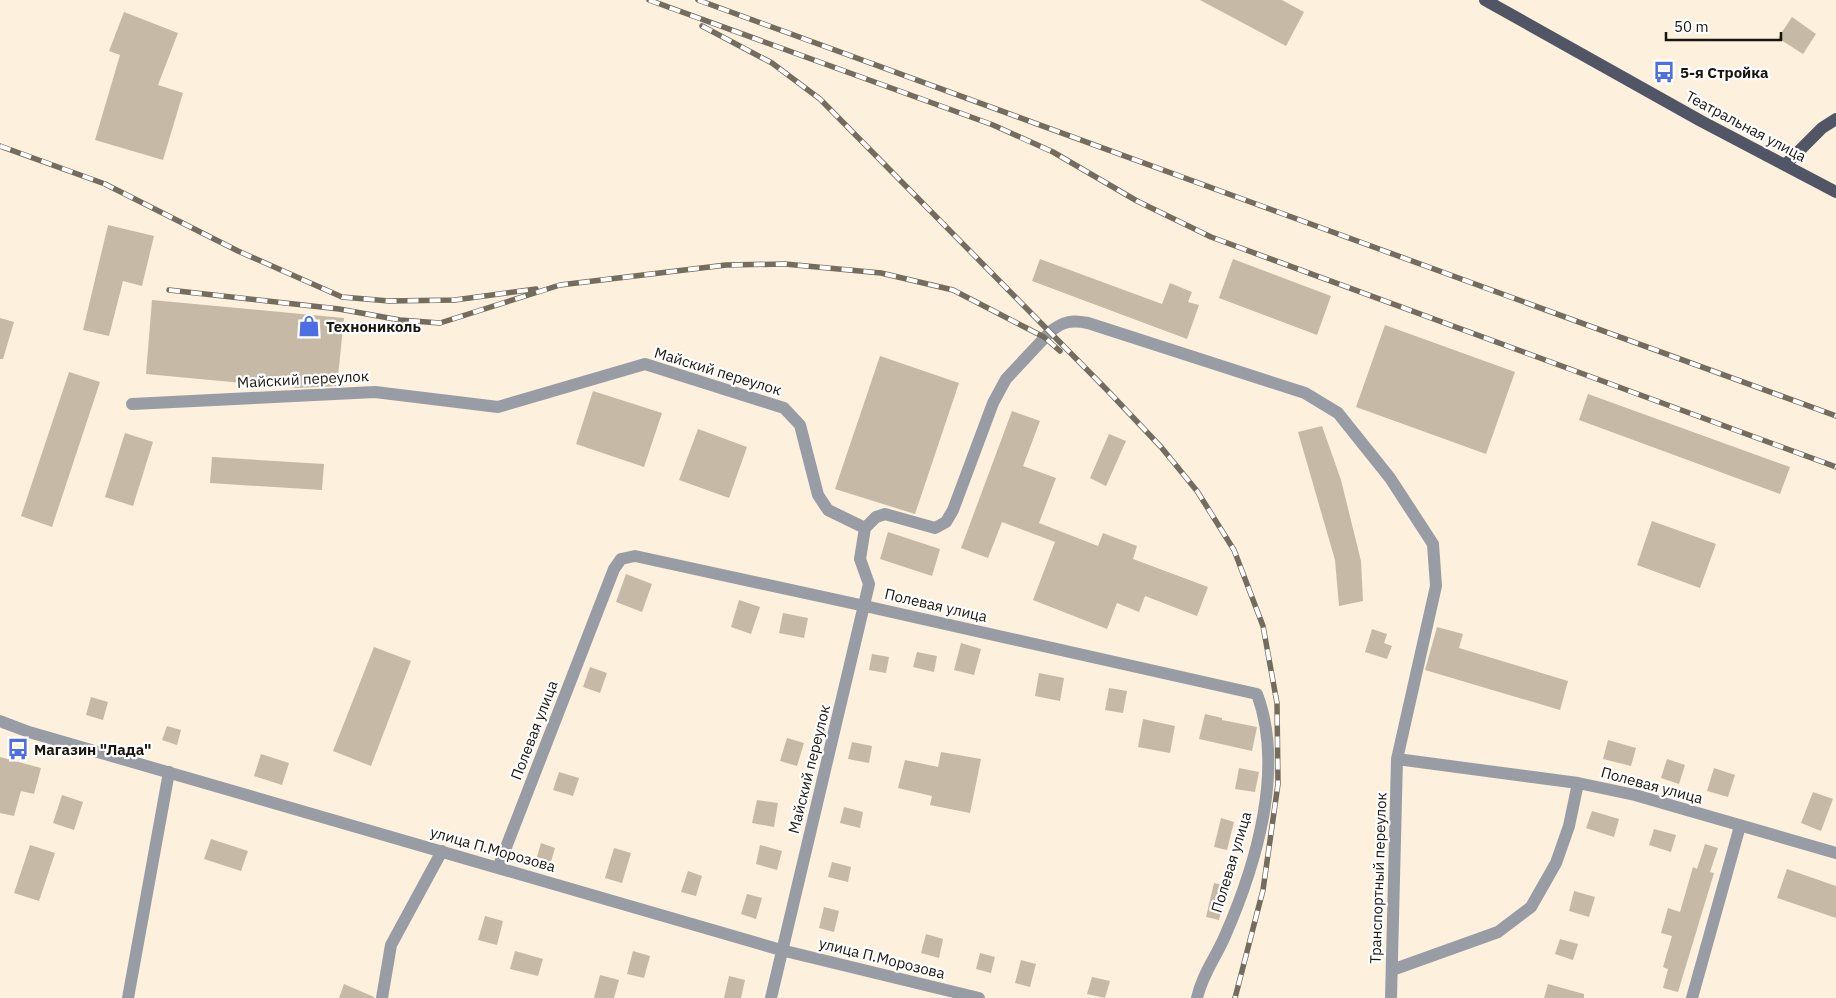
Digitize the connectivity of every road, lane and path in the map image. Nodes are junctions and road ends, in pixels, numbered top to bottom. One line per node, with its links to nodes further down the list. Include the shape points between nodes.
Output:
1 (1485, 0): 3 (main road, Театральная улица)
2 (1836, 119): 3 (main road, via 1822,128)
3 (1786, 165): 4 (main road, Театральная улица)
4 (1836, 192)
5 (132, 404): 6 (street, Майский переулок, via 375,392 498,407 645,364 784,408 800,426 818,495 828,510)
6 (865, 528): 7 (street, Майский переулок, via 860,560 869,584); 9 (street, Транспортный переулок, via 876,517 885,514 935,528 946,522 993,403 1006,379 1050,332 1072,320 1305,393 1338,413 1390,478 1433,544 1436,586)
7 (865, 606): 15 (street, Полевая улица, via 635,556 621,559 614,569); 16 (street, Майский переулок); 22 (street, Полевая улица, via 1257,694 1265,716 1269,761 1266,804 1245,884 1224,937 1201,980)
8 (0, 721): 10 (street, улица П.Морозова)
9 (1397, 759): 11 (street, Полевая улица); 17 (street, Транспортный переулок)
10 (169, 772): 13 (street, улица П.Морозова); 18 (street)
11 (1578, 783): 12 (street, Полевая улица, via 1635,795); 17 (street, via 1570,826 1556,864 1531,907 1498,932)
12 (1740, 826): 14 (street, Полевая улица); 24 (street)
13 (442, 851): 15 (street, улица П.Морозова); 19 (street, via 391,945)
14 (1836, 853)
15 (498, 868): 16 (street, улица П.Морозова)
16 (781, 950): 20 (street, Майский переулок); 21 (street, улица П.Морозова)
17 (1392, 970): 23 (street, Транспортный переулок)
18 (128, 998)
19 (382, 998)
20 (772, 998)
21 (979, 998)
22 (1197, 998)
23 (1391, 998)
24 (1692, 998)

